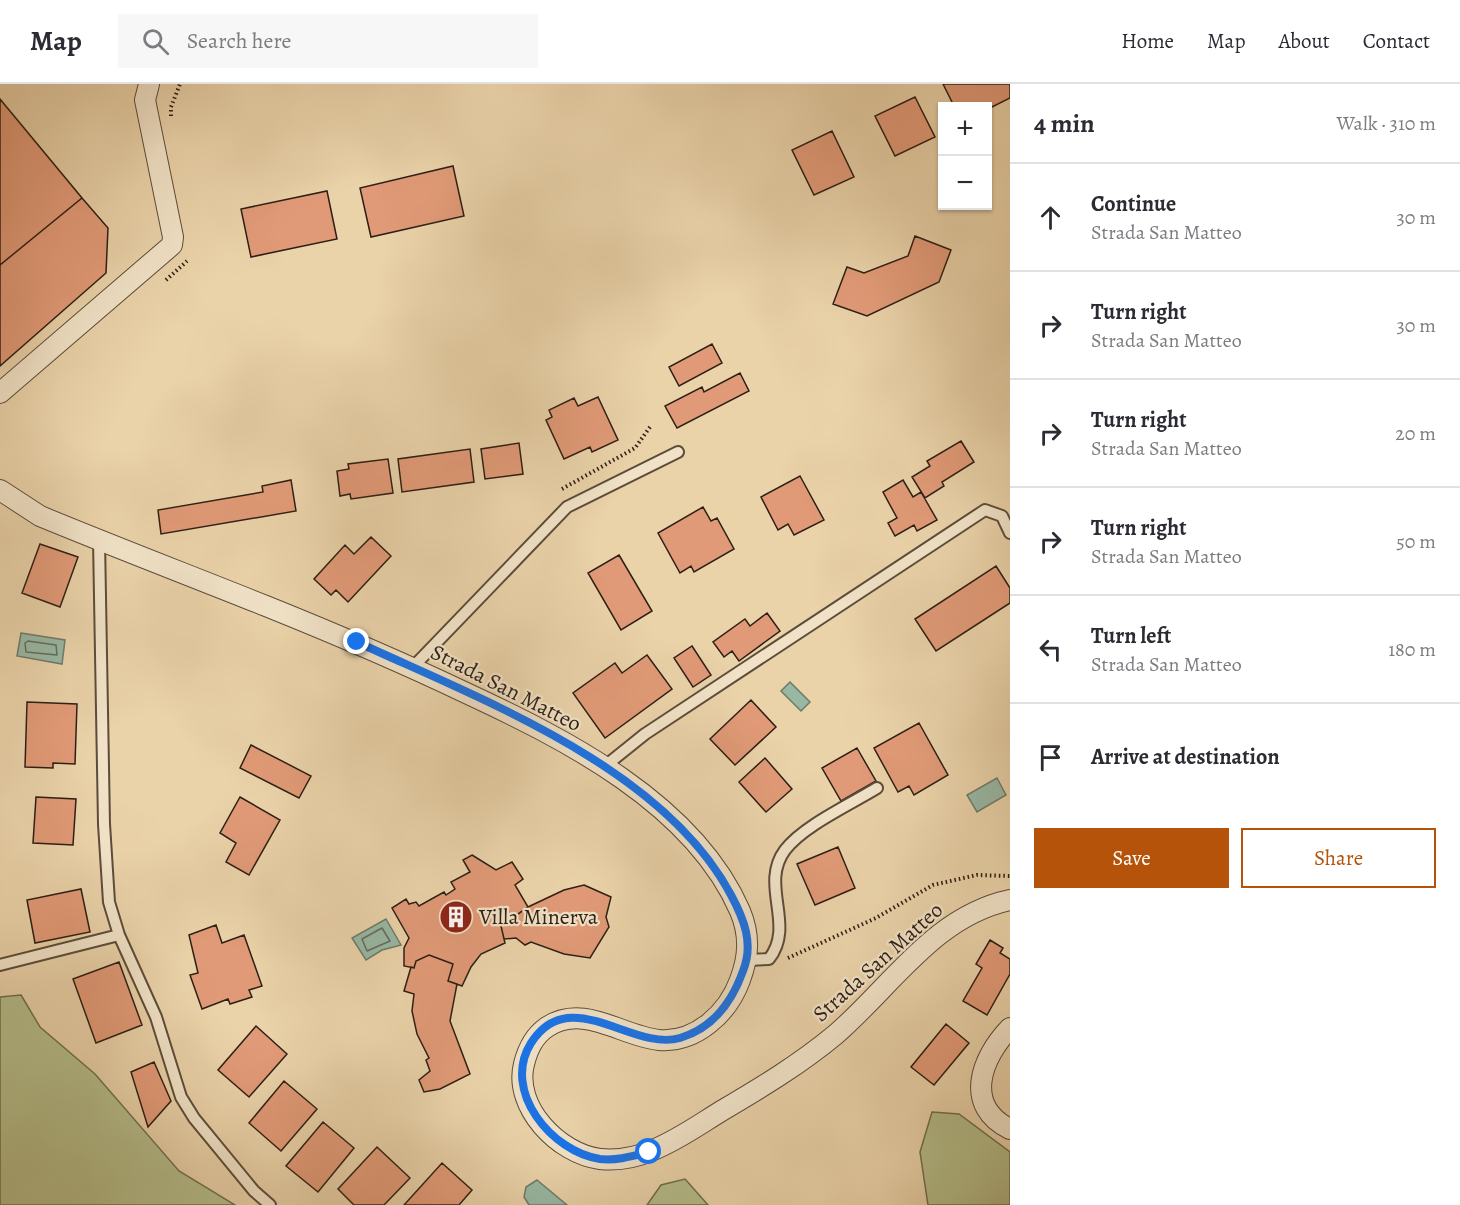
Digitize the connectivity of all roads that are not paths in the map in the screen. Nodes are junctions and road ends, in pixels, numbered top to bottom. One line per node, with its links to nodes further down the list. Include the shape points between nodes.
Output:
1 (149, 84): 2 (street, via 146,110 172,245)
2 (0, 393)
3 (678, 452): 7 (lane, via 567,507)
4 (0, 490): 6 (street, Strada San Matteo, via 40,516)
5 (1010, 533): 8 (lane, via 1002,516 985,510 645,734)
6 (99, 540): 7 (street, Strada San Matteo); 11 (lane, via 104,824 109,902)
7 (413, 667): 8 (street, Strada San Matteo, via 540,727)
8 (604, 767): 12 (street, Strada San Matteo, via 669,817 718,871 740,913 748,937)
9 (877, 788): 12 (lane, via 810,829 786,849 778,863 774,886 781,934 778,949 769,959)
10 (1010, 900): 12 (street, Strada San Matteo, via 982,908 937,935 837,1034 787,1072 649,1152 624,1159 583,1155 564,1145 535,1116 526,1096 522,1071 530,1044 543,1029 562,1019 578,1017 657,1040 678,1039 721,1014 737,989)
11 (119, 935): 13 (lane); 16 (lane, via 156,1017 181,1097 254,1191)
12 (748, 960)
13 (0, 965)
14 (1010, 1028): 15 (street, via 989,1054 982,1069 981,1086 984,1103 993,1117)
15 (1010, 1130)
16 (270, 1205)

